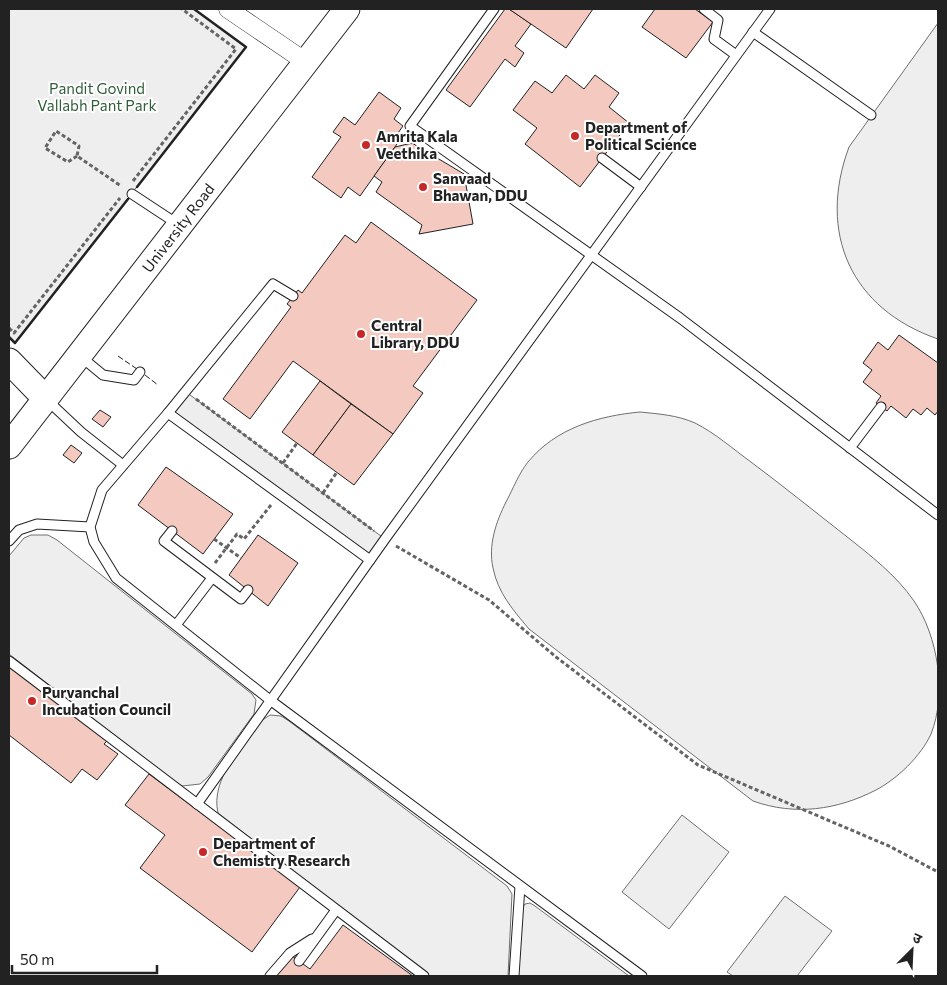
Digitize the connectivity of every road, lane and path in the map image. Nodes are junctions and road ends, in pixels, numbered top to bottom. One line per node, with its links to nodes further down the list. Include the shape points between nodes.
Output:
1 (182, 9): 14 (path, via 236,49)
2 (228, 9): 9 (street)
3 (347, 9): 9 (main road, University Road)
4 (494, 9): 16 (lane, via 467,54 410,126 454,163)
5 (704, 9): 8 (lane, via 718,20 714,38)
6 (770, 9): 7 (lane)
7 (753, 32): 8 (lane); 10 (lane)
8 (736, 55): 13 (lane)
9 (306, 62): 15 (main road, University Road)
10 (871, 115)
11 (77, 156): 11 (path, via 79,146 56,131 45,148 68,162); 14 (path)
12 (602, 158): 13 (lane)
13 (641, 187): 16 (lane)
14 (129, 192): 15 (lane); 18 (path, via 14,333)
15 (179, 225): 19 (main road, University Road)
16 (592, 254): 28 (lane); 38 (lane)
17 (293, 296): 22 (lane, via 273,284)
18 (9, 328)
19 (80, 356): 21 (lane, via 103,375 134,380); 23 (main road, University Road)
20 (9, 361): 23 (main road)
21 (140, 372)
22 (186, 392): 25 (lane); 30 (path)
23 (46, 399): 27 (main road, University Road); 29 (lane, via 81,432)
24 (882, 406): 28 (lane)
25 (168, 413): 29 (lane); 33 (lane)
26 (297, 443): 30 (path)
27 (9, 446)
28 (850, 448): 34 (lane)
29 (123, 464): 35 (lane, via 102,490)
30 (283, 464): 32 (path)
31 (337, 472): 32 (path)
32 (323, 493): 38 (path)
33 (279, 494): 40 (path, via 244,539 237,534); 42 (lane)
34 (938, 515)
35 (90, 527): 39 (lane, via 37,524 19,530); 45 (lane, via 94,542 116,578)
36 (172, 531): 43 (lane, via 164,541)
37 (214, 539): 40 (path)
38 (385, 539): 42 (lane); 49 (path, via 489,600 556,657 698,765 889,846)
39 (9, 541)
40 (225, 549): 41 (path); 43 (path)
41 (241, 558)
42 (370, 560): 47 (lane)
43 (210, 576): 44 (lane, via 241,599); 45 (lane)
44 (248, 590)
45 (176, 625): 47 (lane)
46 (9, 661): 48 (lane)
47 (270, 700): 48 (lane); 50 (lane)
48 (198, 804): 51 (lane)
49 (938, 872)
50 (520, 886): 56 (lane); 57 (lane)
51 (336, 910): 52 (lane); 55 (lane)
52 (317, 936): 53 (lane); 54 (lane, via 290,953)
53 (299, 961)
54 (270, 976)
55 (424, 976)
56 (514, 976)
57 (642, 976)

